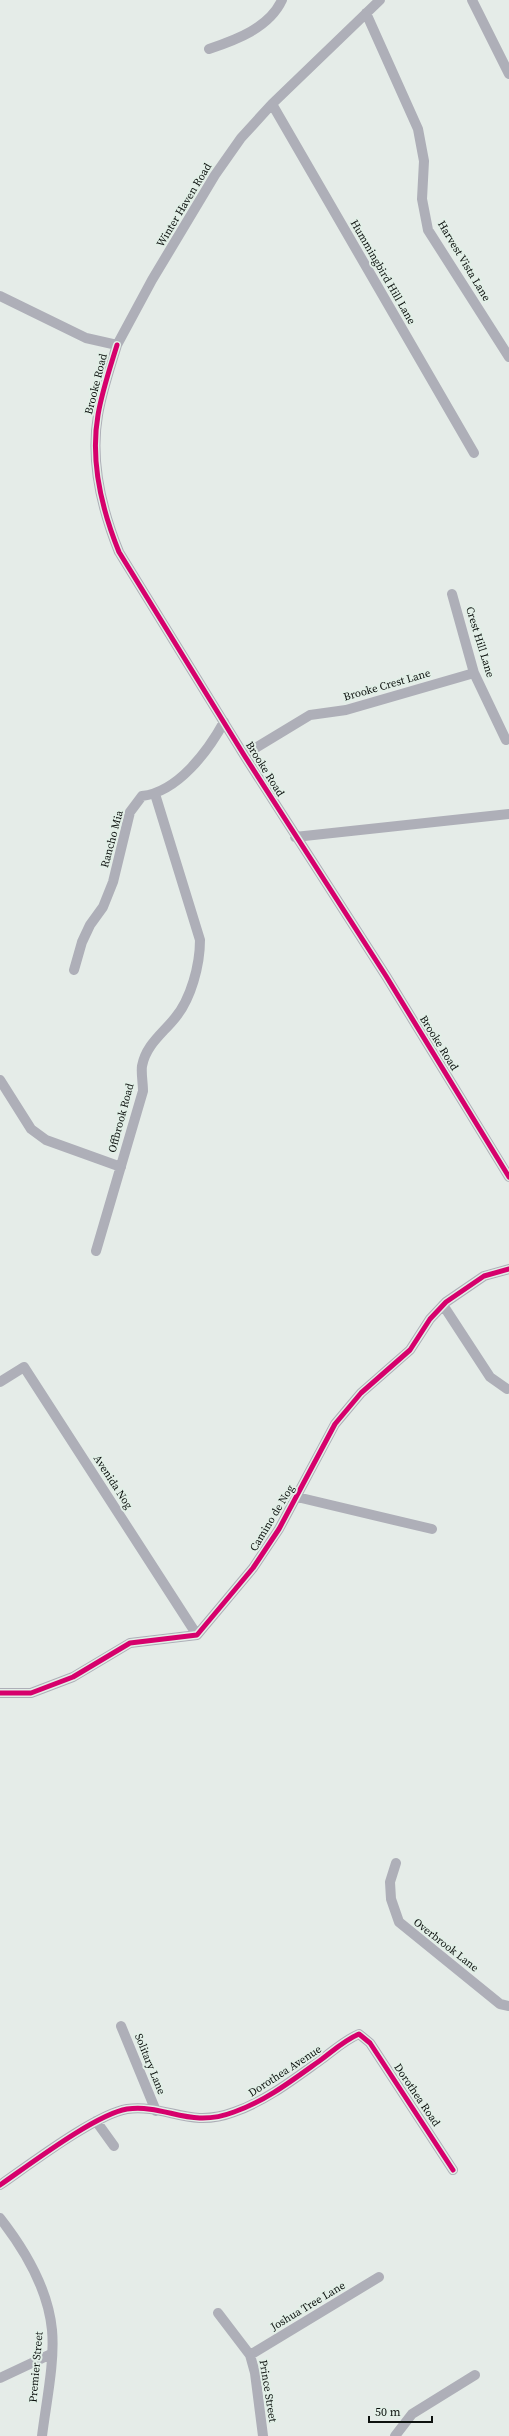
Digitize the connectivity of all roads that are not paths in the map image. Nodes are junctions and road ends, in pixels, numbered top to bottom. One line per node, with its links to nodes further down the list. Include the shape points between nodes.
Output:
1 (282, 0): 5 (street, via 265,22 235,40)
2 (380, 0): 4 (street, Winter Haven Road)
3 (472, 0): 6 (street)
4 (366, 13): 7 (street, Winter Haven Road); 10 (street, Harvest Vista Lane, via 418,129 424,161 422,200 428,230)
5 (209, 49)
6 (509, 74)
7 (272, 104): 9 (street, Winter Haven Road, via 241,138 215,175 152,280); 11 (street, Hummingbird Hill Lane)
8 (0, 296): 9 (street, via 86,338)
9 (117, 345): 14 (street, Brooke Road, via 97,417 96,451 100,492 108,524 130,572)
10 (509, 357)
11 (474, 453)
12 (452, 594): 13 (street, Crest Hill Lane)
13 (474, 673): 15 (street, Crest Hill Lane); 16 (street, Brooke Crest Lane, via 346,710 310,715)
14 (224, 722): 16 (street, Brooke Road); 17 (street, Rancho Mia, via 200,758)
15 (506, 740)
16 (244, 755): 19 (street, Brooke Road)
17 (155, 794): 20 (street, Rancho Mia, via 142,796 130,812 113,882 103,907 82,942); 22 (street, Offbrook Road, via 200,940 200,956 190,989 176,1017 154,1040 145,1055 142,1067 143,1091)
18 (509, 814): 19 (street)
19 (295, 837): 23 (street, Brooke Road, via 386,976)
20 (74, 970)
21 (0, 1080): 22 (street, via 31,1129 46,1140)
22 (121, 1167): 24 (street, Offbrook Road)
23 (509, 1177)
24 (96, 1251)
25 (509, 1269): 26 (street, Camino de Nog, via 484,1276)
26 (443, 1304): 28 (street, via 490,1377); 29 (street, Camino de Nog, via 410,1350 374,1380 335,1424)
27 (0, 1382): 31 (street, Avenida Nog, via 24,1367)
28 (507, 1389)
29 (297, 1497): 30 (street); 31 (street, Camino de Nog, via 253,1568)
30 (432, 1529)
31 (197, 1635): 32 (street, via 130,1643 72,1678 31,1694)
32 (0, 1693)
33 (396, 1863): 34 (street, Overbrook Lane, via 390,1882 391,1899 399,1922 500,2004)
34 (509, 2006)
35 (121, 2026): 37 (street, Solitary Lane)
36 (359, 2034): 37 (street, Dorothea Avenue, via 274,2092 235,2112 216,2118 200,2119); 40 (street, Dorothea Road, via 370,2043)
37 (156, 2111): 38 (street, Dorothea Avenue, via 128,2109)
38 (96, 2121): 39 (street); 41 (street, Dorothea Avenue)
39 (114, 2146)
40 (453, 2170)
41 (0, 2184)
42 (0, 2218): 45 (street, Premier Street, via 44,2290 52,2330)
43 (379, 2277): 46 (street, Joshua Tree Lane)
44 (218, 2313): 46 (street, Prince Street)
45 (51, 2354): 48 (street); 49 (street, Premier Street)
46 (250, 2355): 50 (street, Prince Street, via 255,2373)
47 (476, 2375): 51 (street, via 412,2414)
48 (0, 2378)
49 (42, 2436)
50 (263, 2436)
51 (395, 2436)

